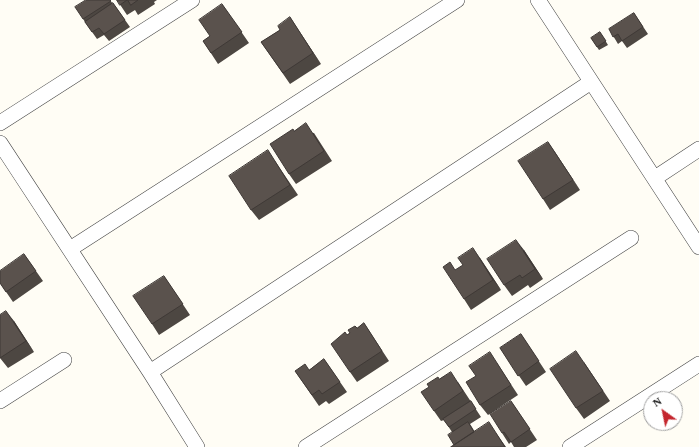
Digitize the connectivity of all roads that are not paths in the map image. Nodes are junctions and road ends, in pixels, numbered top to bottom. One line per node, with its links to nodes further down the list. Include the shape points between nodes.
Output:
1 (192, 0): 5 (street)
2 (457, 0): 11 (street)
3 (538, 0): 4 (street)
4 (591, 82): 8 (street); 14 (street)
5 (0, 123)
6 (0, 143): 11 (street)
7 (699, 149): 8 (street)
8 (655, 178): 10 (street)
9 (631, 238): 17 (street)
10 (699, 247)
11 (70, 249): 14 (street)
12 (64, 360): 15 (street)
13 (699, 364): 18 (street)
14 (150, 372): 16 (street)
15 (0, 401)
16 (190, 445)
17 (306, 447)
18 (570, 447)

